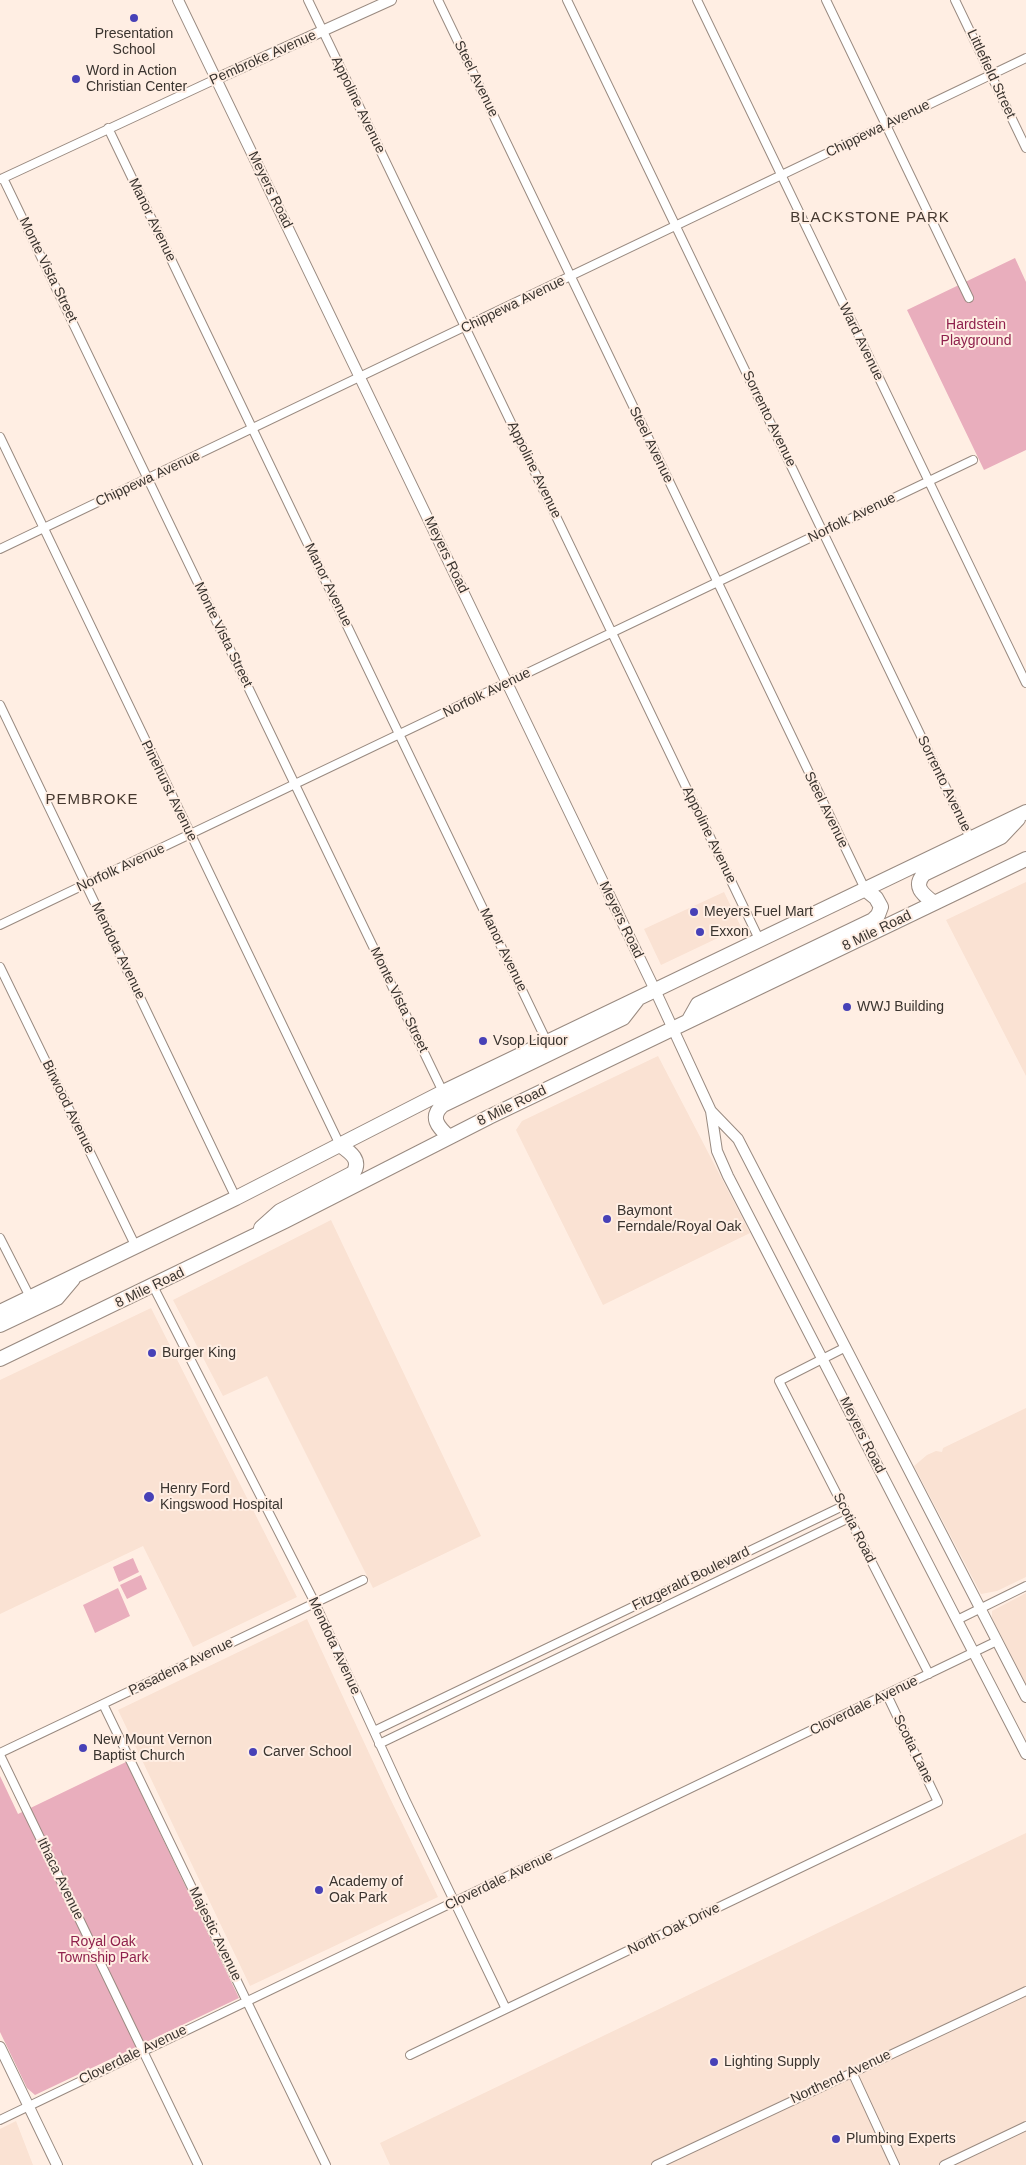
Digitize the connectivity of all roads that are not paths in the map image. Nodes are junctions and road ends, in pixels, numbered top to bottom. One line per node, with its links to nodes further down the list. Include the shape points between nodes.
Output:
1 (178, 0): 12 (street, Meyers Road)
2 (308, 0): 9 (street, Appoline Avenue)
3 (391, 0): 9 (street, Pembroke Avenue)
4 (438, 0): 19 (street, Steel Avenue)
5 (567, 0): 18 (street, Sorrento Avenue)
6 (697, 0): 16 (street, Ward Avenue)
7 (826, 0): 13 (street)
8 (955, 0): 11 (street, Littlefield Street)
9 (323, 31): 12 (street, Pembroke Avenue); 21 (street, Appoline Avenue)
10 (1026, 58): 11 (street, Chippewa Avenue)
11 (991, 75): 13 (street, Chippewa Avenue); 15 (street, Littlefield Street)
12 (216, 79): 14 (street, Pembroke Avenue); 22 (street, Meyers Road)
13 (886, 125): 16 (street, Chippewa Avenue); 20 (street)
14 (108, 128): 17 (street, Pembroke Avenue); 23 (street, Manor Avenue)
15 (1026, 148)
16 (782, 176): 18 (street, Chippewa Avenue); 27 (street, Ward Avenue)
17 (2, 179): 26 (street, Monte Vista Street)
18 (676, 226): 19 (street, Chippewa Avenue); 29 (street, Sorrento Avenue)
19 (571, 277): 21 (street, Chippewa Avenue); 31 (street, Steel Avenue)
20 (969, 298)
21 (466, 328): 22 (street, Chippewa Avenue); 32 (street, Appoline Avenue)
22 (360, 378): 23 (street, Chippewa Avenue); 34 (street, Meyers Road)
23 (253, 430): 26 (street, Chippewa Avenue); 36 (street, Manor Avenue)
24 (0, 437): 28 (street, Pinehurst Avenue)
25 (973, 460): 27 (street, Norfolk Avenue)
26 (149, 480): 28 (street, Chippewa Avenue); 37 (street, Monte Vista Street)
27 (928, 482): 29 (street, Norfolk Avenue); 33 (street, Ward Avenue)
28 (44, 528): 30 (street, Chippewa Avenue); 39 (street, Pinehurst Avenue)
29 (823, 532): 31 (street, Norfolk Avenue); 40 (street, Sorrento Avenue)
30 (0, 549)
31 (718, 583): 32 (street, Norfolk Avenue); 43 (street, Steel Avenue)
32 (612, 633): 34 (street, Norfolk Avenue); 46 (street, Appoline Avenue)
33 (1026, 683)
34 (507, 684): 36 (street, Norfolk Avenue); 48 (street, Meyers Road)
35 (0, 704): 42 (street, Mendota Avenue)
36 (400, 735): 37 (street, Norfolk Avenue); 52 (street, Manor Avenue)
37 (296, 785): 39 (street, Norfolk Avenue); 53 (street, Monte Vista Street)
38 (1026, 812): 40 (highway); 44 (highway, via 1002,837 924,874 919,888)
39 (190, 836): 42 (street, Norfolk Avenue); 56 (street, Pinehurst Avenue)
40 (970, 838): 43 (highway)
41 (1026, 859): 44 (highway, 8 Mile Road)
42 (86, 884): 45 (street, Norfolk Avenue); 57 (street, Mendota Avenue)
43 (864, 889): 46 (highway); 50 (highway, via 875,896 881,906 873,920 698,1004)
44 (934, 903): 50 (highway, 8 Mile Road)
45 (0, 926)
46 (759, 939): 48 (highway)
47 (0, 967): 60 (street, Birwood Avenue)
48 (655, 990): 49 (highway); 51 (street, Meyers Road)
49 (639, 997): 52 (highway); 55 (highway, via 623,1018 443,1105 435,1121)
50 (689, 1020): 51 (highway, 8 Mile Road)
51 (672, 1028): 54 (street, Meyers Road); 55 (highway, 8 Mile Road)
52 (547, 1042): 53 (highway)
53 (443, 1092): 56 (highway)
54 (711, 1112): 66 (street, Meyers Road, via 738,1139); 68 (street, Meyers Road, via 717,1151 728,1176)
55 (449, 1137): 59 (highway, 8 Mile Road)
56 (340, 1145): 57 (highway); 59 (highway, via 356,1160 353,1172 280,1211)
57 (236, 1198): 60 (highway)
58 (0, 1238): 63 (street)
59 (250, 1239): 62 (highway, 8 Mile Road)
60 (136, 1247): 61 (highway)
61 (77, 1275): 63 (highway); 65 (highway, via 57,1298)
62 (153, 1286): 67 (highway, 8 Mile Road); 75 (street, Mendota Avenue)
63 (30, 1297): 64 (highway)
64 (0, 1312)
65 (0, 1325)
66 (846, 1348): 68 (street); 76 (street, Meyers Road)
67 (0, 1359)
68 (823, 1360): 69 (street, Scotia Road, via 779,1381); 78 (street, Meyers Road)
69 (843, 1506): 70 (street, Scotia Road); 71 (street, Fitzgerald Boulevard)
70 (849, 1518): 72 (street, Fitzgerald Boulevard); 84 (street, Scotia Road)
71 (762, 1545): 72 (street, Fitzgerald Boulevard); 77 (street, Fitzgerald Boulevard)
72 (768, 1557): 79 (street, Fitzgerald Boulevard)
73 (363, 1580): 75 (street, Pasadena Avenue)
74 (1026, 1586): 76 (street)
75 (315, 1603): 89 (street, Pasadena Avenue); 90 (street, Mendota Avenue)
76 (980, 1608): 78 (street); 80 (street, Meyers Road)
77 (620, 1614): 79 (street, Fitzgerald Boulevard); 81 (street, Fitzgerald Boulevard)
78 (957, 1620): 82 (street, Meyers Road)
79 (626, 1625): 83 (street, Fitzgerald Boulevard)
80 (997, 1641): 82 (street, Cloverdale Avenue); 87 (street, Meyers Road)
81 (546, 1649): 83 (street); 85 (street, Fitzgerald Boulevard)
82 (974, 1653): 84 (street, Cloverdale Avenue); 93 (street, Meyers Road)
83 (552, 1661): 88 (street, Fitzgerald Boulevard)
84 (929, 1674): 86 (street, Cloverdale Avenue)
85 (470, 1686): 88 (street); 90 (street, Fitzgerald Boulevard)
86 (887, 1695): 94 (street, Scotia Lane); 95 (street, Cloverdale Avenue)
87 (1026, 1697)
88 (476, 1698): 91 (street, Fitzgerald Boulevard)
89 (104, 1704): 92 (street, Pasadena Avenue); 97 (street, Majestic Avenue)
90 (374, 1731): 91 (street, Mendota Avenue)
91 (380, 1744): 95 (street, Mendota Avenue)
92 (0, 1754): 100 (street, Ithaca Avenue)
93 (1026, 1754)
94 (938, 1802): 98 (street, North Oak Drive)
95 (455, 1902): 97 (street, Cloverdale Avenue); 98 (street, Mendota Avenue)
96 (1026, 1991): 102 (street, Northend Avenue)
97 (247, 2001): 100 (street, Cloverdale Avenue); 108 (street, Majestic Avenue)
98 (506, 2009): 101 (street, North Oak Drive)
99 (0, 2047): 103 (street)
100 (143, 2051): 103 (street, Cloverdale Avenue); 107 (street, Ithaca Avenue)
101 (410, 2055)
102 (852, 2072): 109 (street, Northend Avenue); 110 (street)
103 (28, 2106): 104 (street, Cloverdale Avenue); 106 (street)
104 (0, 2120)
105 (1026, 2126): 111 (street)
106 (57, 2165)
107 (198, 2165)
108 (326, 2165)
109 (656, 2165)
110 (895, 2165)
111 (944, 2165)

